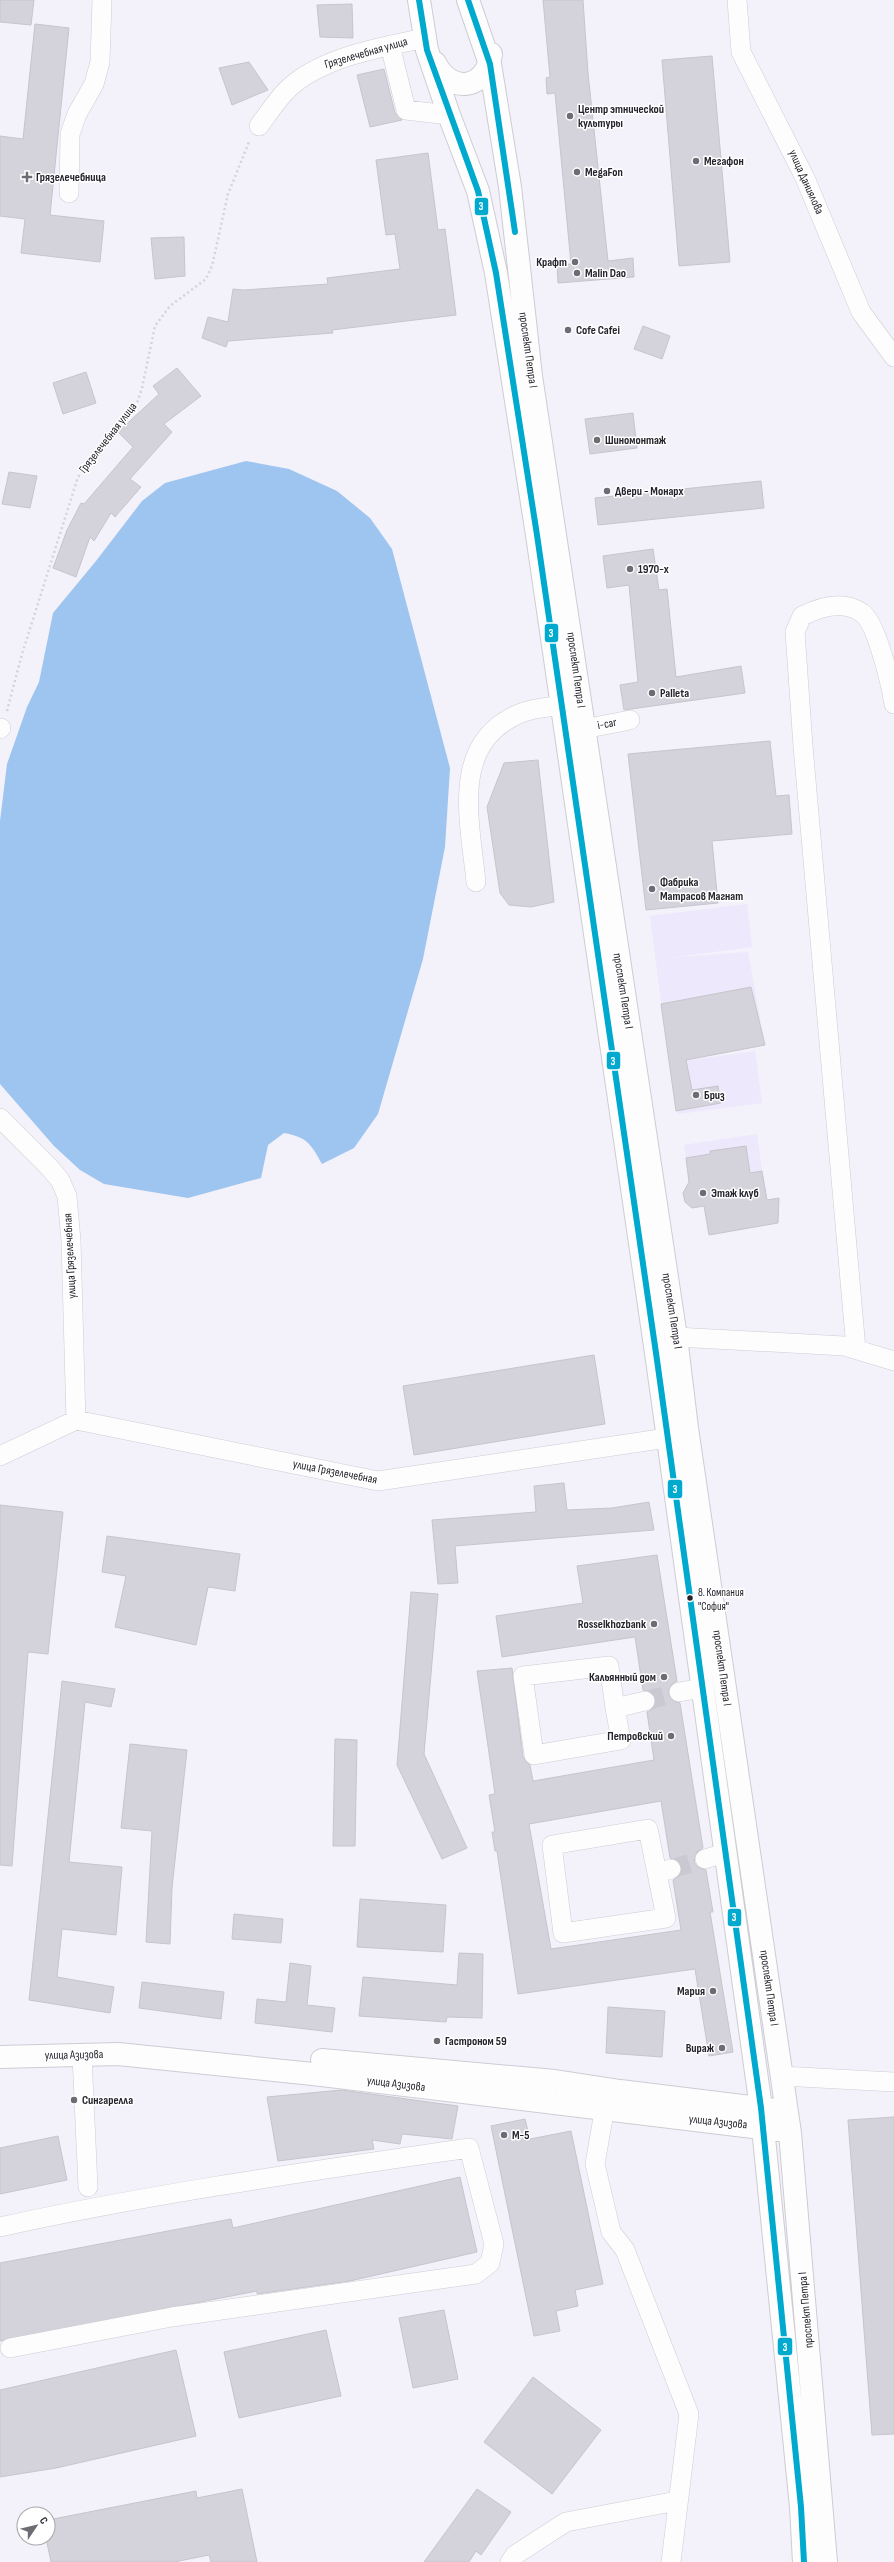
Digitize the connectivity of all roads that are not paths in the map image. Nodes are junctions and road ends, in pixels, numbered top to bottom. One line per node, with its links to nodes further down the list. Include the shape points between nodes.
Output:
1 (102, 0): 13 (street, via 100,62 94,84 77,114 70,134)
2 (419, 0): 7 (main road, проспект Петра I)
3 (468, 0): 9 (main road)
4 (479, 0): 6 (main road)
5 (737, 0): 14 (street, улица Даниялова, via 741,52 805,178 861,312)
6 (493, 40): 9 (main road); 12 (main road, via 501,78 510,158)
7 (426, 44): 8 (street, Грязелечебная улица); 9 (main road, via 446,79 461,85 477,80); 10 (main road, проспект Петра I)
8 (390, 45): 10 (street, via 406,110); 11 (street, Грязелечебная улица, via 317,67 289,88)
9 (490, 64): 12 (main road, проспект Петра I)
10 (449, 115): 16 (main road, проспект Петра I, via 478,191 496,273)
11 (259, 126)
12 (510, 187): 18 (main road, проспект Петра I, via 531,376)
13 (69, 193)
14 (894, 357)
15 (894, 704): 22 (street, via 887,668 864,613 846,606 818,608 802,616 795,632 803,746)
16 (563, 705): 19 (street, via 522,713 490,731 475,754 467,792); 25 (main road, проспект Петра I)
17 (630, 720): 18 (street, i-car)
18 (584, 729): 21 (main road, проспект Петра I)
19 (476, 882)
20 (0, 1118): 24 (street, улица Грязелечебная, via 49,1167 60,1180 67,1196 72,1241)
21 (676, 1337): 22 (street, via 844,1346); 35 (main road, проспект Петра I)
22 (856, 1350): 23 (street)
23 (894, 1361)
24 (76, 1420): 25 (street, улица Грязелечебная, via 378,1481); 26 (street)
25 (667, 1438): 27 (main road, проспект Петра I)
26 (0, 1456)
27 (703, 1688): 28 (street); 39 (main road, проспект Петра I, via 715,1856)
28 (679, 1692)
29 (645, 1701): 30 (street)
30 (616, 1708): 30 (street, via 621,1740 534,1755 523,1676 609,1666)
31 (664, 1871): 31 (street, via 666,1918 563,1933 552,1845 648,1829)
32 (0, 2045): 37 (main road, улица Азизова, via 128,2040 547,2080)
33 (82, 2055): 34 (main road, улица Азизова); 37 (main road, улица Азизова, via 118,2054); 41 (street)
34 (0, 2058)
35 (781, 2076): 36 (street); 38 (main road, проспект Петра I)
36 (894, 2082)
37 (606, 2100): 39 (main road, улица Азизова); 44 (street, via 595,2164 611,2232 625,2250 689,2414)
38 (787, 2111): 39 (main road, улица Азизова); 40 (main road, проспект Петра I)
39 (762, 2117): 40 (main road, улица Азизова); 47 (main road, проспект Петра I)
40 (790, 2133): 48 (main road, проспект Петра I)
41 (88, 2187)
42 (0, 2227): 43 (street, via 114,2202 469,2148 494,2244 490,2263 476,2274 172,2317)
43 (10, 2348)
44 (677, 2501): 45 (street, via 566,2522 515,2555); 46 (street)
45 (510, 2562)
46 (671, 2562)
47 (804, 2562)
48 (826, 2562)

